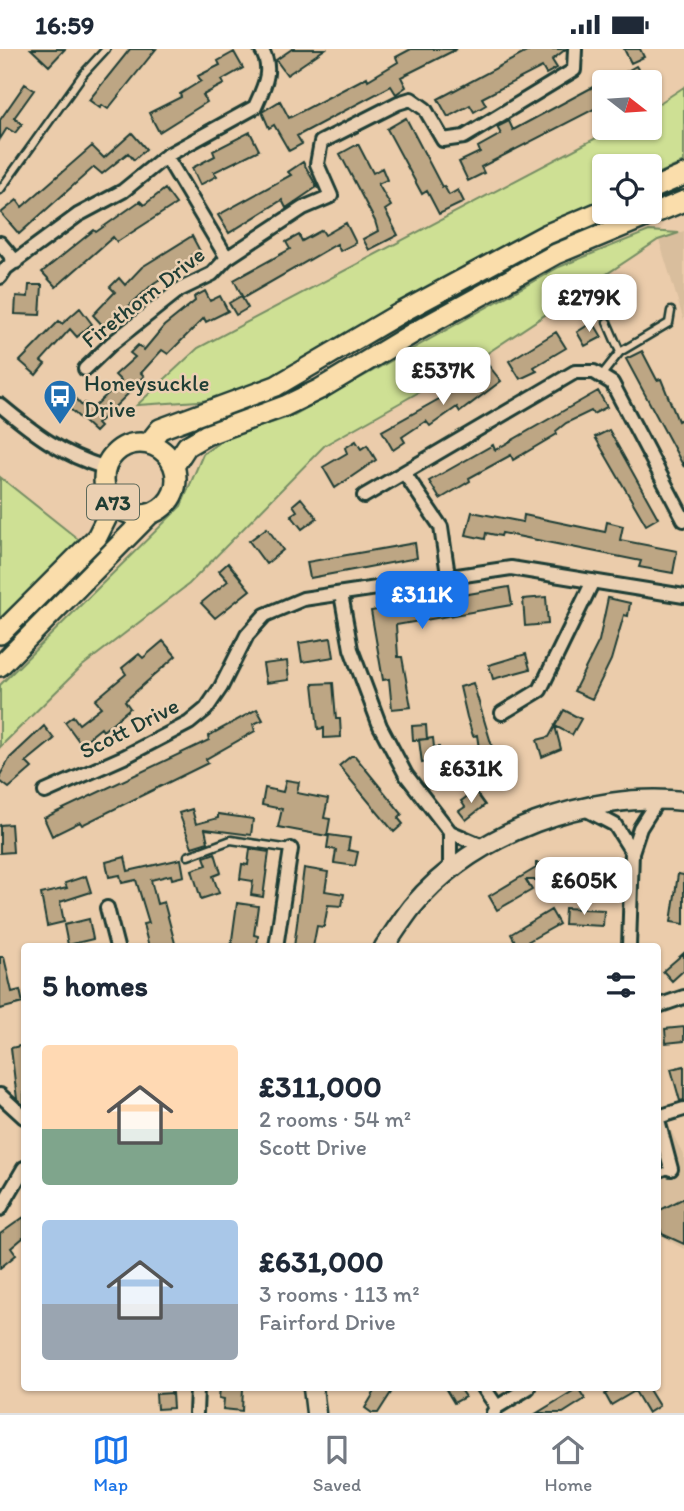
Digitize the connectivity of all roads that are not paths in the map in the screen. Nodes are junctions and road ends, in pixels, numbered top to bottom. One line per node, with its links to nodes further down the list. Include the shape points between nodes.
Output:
1 (106, 49): 7 (lane)
2 (261, 49): 4 (street, via 268,60 267,73 255,107)
3 (575, 49): 11 (street, Firethorn Drive, via 574,69 464,137 443,140 425,109 411,99 321,142 317,164 331,196 303,208)
4 (166, 156): 11 (street); 12 (street, via 123,191 78,215)
5 (684, 175): 6 (main road)
6 (662, 184)
7 (0, 190)
8 (684, 201): 21 (main road, via 556,254 309,395 206,435 187,446)
9 (592, 215): 20 (main road, A73, via 414,305 276,386 160,429)
10 (0, 243): 12 (street)
11 (227, 258): 17 (street, Firethorn Drive, via 212,274 179,290)
12 (16, 262): 13 (street)
13 (0, 277)
14 (671, 311): 16 (lane, via 669,323)
15 (607, 322): 16 (lane)
16 (620, 352): 18 (lane)
17 (85, 369)
18 (601, 376): 23 (street, via 575,372); 27 (street, via 612,383)
19 (0, 405): 22 (street, via 42,440 74,458)
20 (148, 444): 21 (main road, via 159,448); 22 (main road, A73, via 118,451)
21 (174, 466): 26 (main road, A73, via 173,495)
22 (106, 468): 24 (main road, A73)
23 (405, 474): 25 (street); 28 (street, via 441,527)
24 (107, 492): 26 (main road, A73, via 120,509); 32 (main road, A73, via 107,517 97,537)
25 (364, 496)
26 (150, 514): 33 (main road, A73)
27 (684, 520)
28 (448, 575): 29 (street, Scott Drive, via 511,568); 30 (street, Scott Drive)
29 (593, 581): 31 (street, Scott Drive); 34 (street, via 540,690)
30 (341, 594): 35 (street, Scott Drive, via 303,599 265,615 247,635 206,709 189,723); 39 (street, via 351,649 380,726 406,775)
31 (684, 596)
32 (0, 634)
33 (0, 666)
34 (502, 713)
35 (45, 792)
36 (659, 798): 37 (street); 38 (street); 42 (street, via 640,828)
37 (684, 801)
38 (583, 808): 40 (street); 42 (street, via 615,825)
39 (450, 832): 40 (street); 44 (street)
40 (485, 847): 44 (street)
41 (291, 849): 43 (lane, via 231,840); 47 (street)
42 (632, 852): 49 (street)
43 (188, 856)
44 (450, 871): 48 (street, via 413,906)
45 (107, 908): 46 (street)
46 (116, 943)
47 (277, 943)
48 (387, 943)
49 (627, 943)
50 (684, 997): 51 (street)
51 (661, 1005)
52 (0, 1095): 54 (street)
53 (684, 1109): 55 (street)
54 (21, 1114)
55 (661, 1117)
56 (661, 1130): 57 (street)
57 (671, 1169): 58 (lane)
58 (661, 1173)
59 (21, 1174): 60 (street)
60 (0, 1209)
61 (197, 1391): 66 (street)
62 (313, 1391): 67 (street)
63 (486, 1391): 65 (street)
64 (524, 1391): 65 (street)
65 (495, 1410)
66 (196, 1413)
67 (316, 1413)

